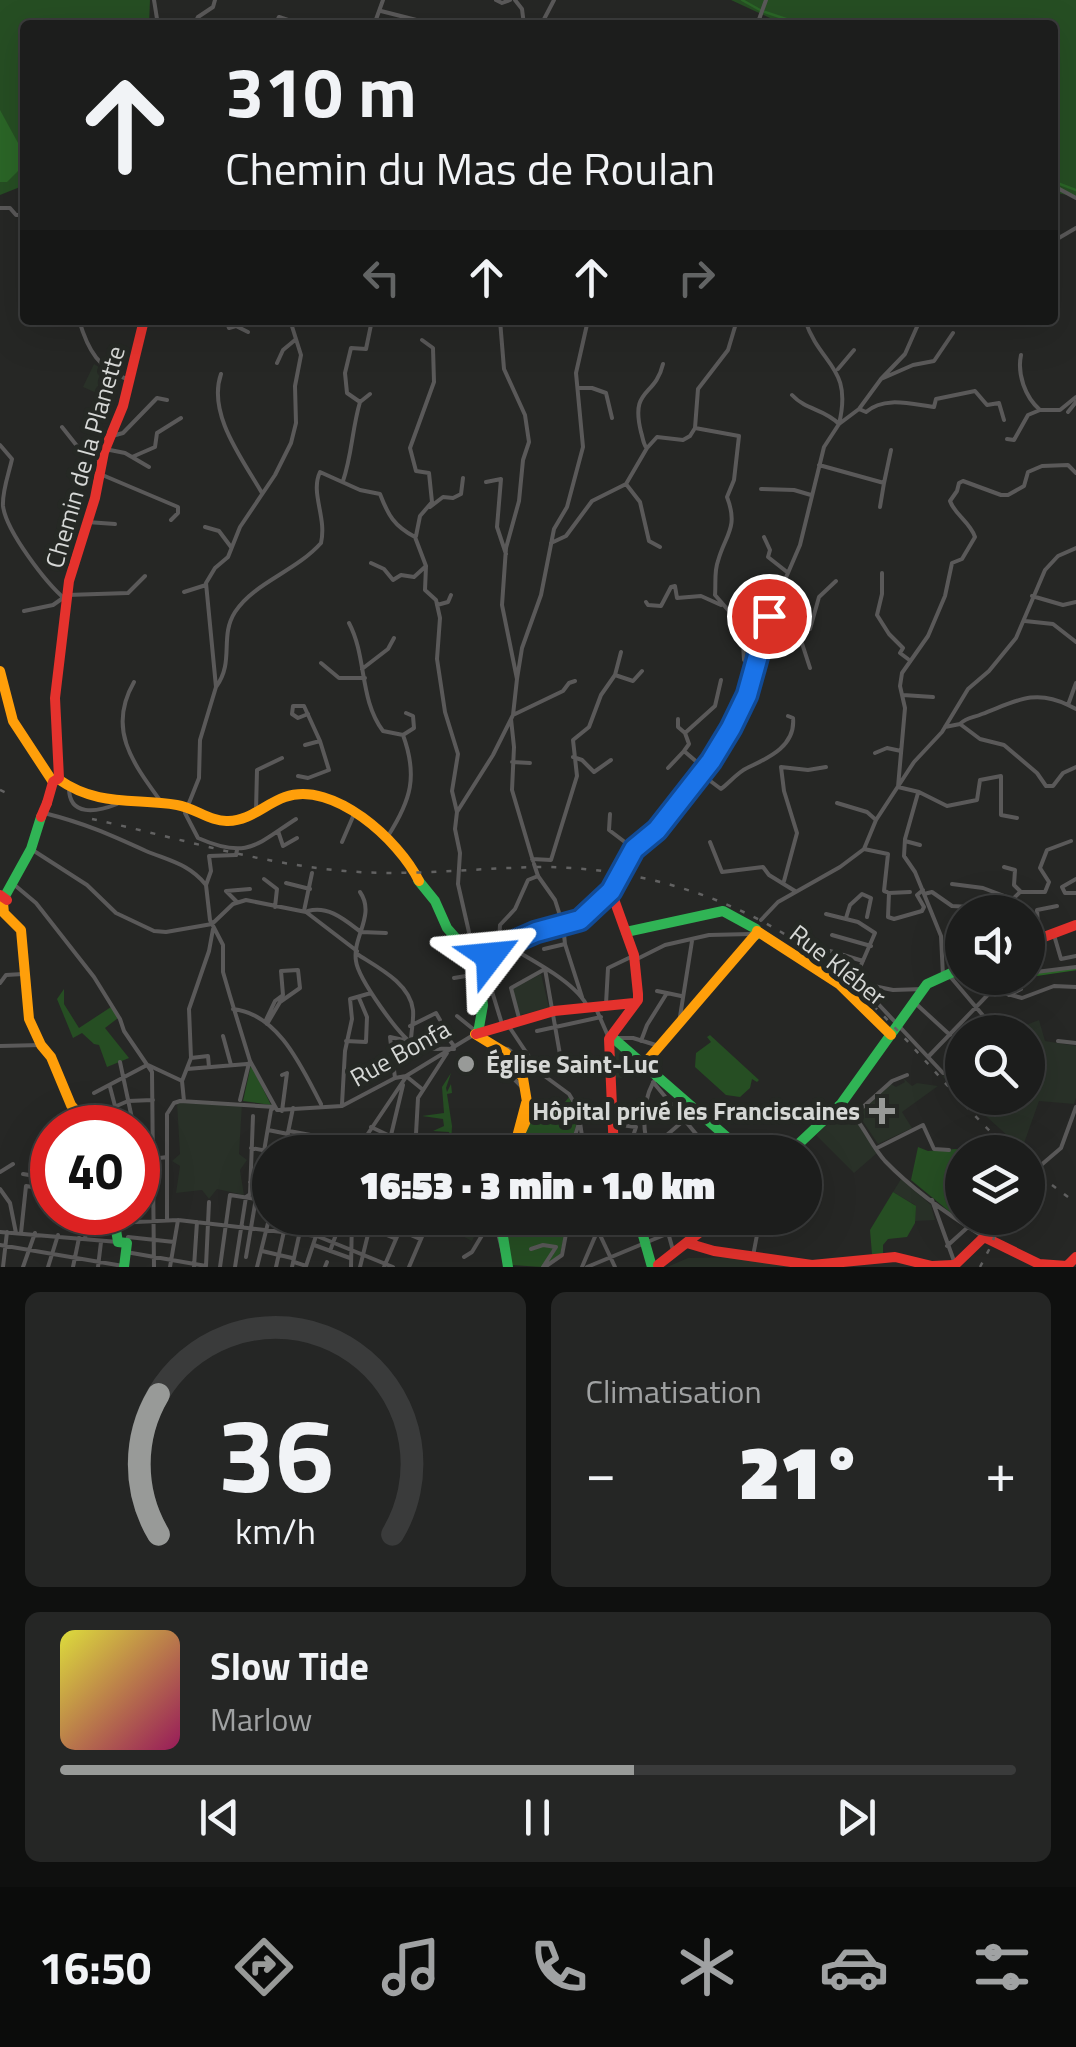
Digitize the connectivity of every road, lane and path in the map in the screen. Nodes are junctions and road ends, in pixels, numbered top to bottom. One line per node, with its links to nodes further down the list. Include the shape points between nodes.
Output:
1 (215, 0): 6 (street)
2 (383, 0): 5 (street)
3 (496, 0): 4 (street)
4 (513, 0)
5 (381, 12): 7 (street); 8 (street)
6 (196, 20)
7 (377, 20)
8 (415, 20)
9 (81, 325): 30 (street, via 100,365)
10 (143, 325): 30 (street, Chemin de la Planette)
11 (228, 325): 19 (street)
12 (292, 325): 21 (street)
13 (371, 325): 36 (street, via 369,345 351,348 345,373 347,393)
14 (500, 325): 79 (street, via 504,369 528,427)
15 (587, 325): 31 (street)
16 (736, 325): 45 (street, via 728,350 698,389)
17 (808, 325): 27 (street)
18 (918, 325): 29 (street, via 905,354)
19 (248, 332)
20 (953, 334): 29 (street, via 934,361)
21 (296, 339): 25 (street); 64 (street, via 301,355 295,430)
22 (422, 340): 67 (street, via 433,348 436,364 410,448 416,471 428,473)
23 (854, 350): 27 (street)
24 (1022, 355): 38 (street, via 1028,398)
25 (277, 364)
26 (663, 364): 50 (street, via 636,411)
27 (837, 370): 43 (street, via 844,398)
28 (221, 374): 64 (street, via 217,394 226,428)
29 (881, 378): 37 (street)
30 (130, 380): 46 (street, Chemin de la Planette)
31 (578, 388): 41 (street, via 606,393); 75 (street, via 582,447)
32 (370, 394): 36 (street)
33 (792, 395): 43 (street, via 826,410)
34 (167, 400): 46 (street, via 156,398 123,433)
35 (1076, 400): 38 (street, via 1060,410); 39 (street)
36 (360, 402): 59 (street)
37 (859, 408): 42 (street, via 866,412 893,402 934,407 936,399 974,391 987,405 999,403); 43 (street)
38 (1040, 410): 47 (street, via 1028,415 1014,440)
39 (1068, 412)
40 (181, 418): 52 (street, via 157,433 155,447)
41 (612, 418)
42 (1004, 420)
43 (839, 424): 54 (street)
44 (62, 427): 53 (street, via 81,451)
45 (695, 428): 50 (street, via 686,439 657,437); 94 (street, via 739,436 726,497 729,539 716,568 715,595)
46 (110, 436): 49 (street, Chemin de la Planette)
47 (1007, 439)
48 (0, 445): 66 (street, via 12,459)
49 (105, 448): 52 (street); 53 (street, Chemin de la Planette)
50 (647, 448): 61 (street)
51 (892, 450): 62 (street)
52 (132, 457): 55 (street)
53 (102, 461): 57 (street, Chemin de la Planette)
54 (819, 464): 62 (street); 65 (street)
55 (149, 467)
56 (1076, 472): 103 (street, via 1068,465 1042,466 1008,495 958,483 952,506 975,536 952,563 928,636)
57 (100, 474): 69 (street, via 178,507); 70 (street, Chemin de la Planette)
58 (463, 478): 67 (street, via 461,494)
59 (343, 482): 74 (street, via 380,494 389,517); 117 (street, via 322,472 317,478 321,542 238,608 228,628 227,670)
60 (486, 482): 79 (street, via 500,480 497,528)
61 (626, 484): 75 (street, via 592,501 566,536); 77 (street, via 640,502 648,541)
62 (884, 484): 68 (street)
63 (761, 489): 65 (street)
64 (262, 493): 76 (street)
65 (811, 495): 82 (street)
66 (2, 504): 90 (street, via 42,579)
67 (430, 507): 74 (street)
68 (880, 507)
69 (171, 520)
70 (87, 522): 71 (street); 90 (street, Chemin de la Planette)
71 (115, 524)
72 (205, 527): 76 (street)
73 (764, 536): 82 (street, via 768,556)
74 (415, 537): 81 (street)
75 (551, 543): 112 (street)
76 (231, 546): 86 (street)
77 (660, 548)
78 (1076, 548): 89 (street, via 1054,559)
79 (506, 554): 112 (street, via 502,605)
80 (371, 563): 81 (street, via 393,580 414,577)
81 (426, 566): 93 (street, via 426,590)
82 (788, 572): 99 (street)
83 (882, 573): 103 (street, via 878,615)
84 (145, 576): 90 (street, via 128,593)
85 (836, 582): 98 (street, via 818,596 810,629)
86 (206, 585): 87 (street); 117 (street)
87 (184, 592)
88 (451, 596): 93 (street)
89 (1032, 596): 92 (street); 96 (street)
90 (65, 598): 95 (street); 147 (street, Chemin de la Planette, via 55,698)
91 (646, 602): 94 (street, via 661,606 675,586 677,598 701,596)
92 (1076, 602)
93 (437, 605): 158 (street, via 445,712 457,745)
94 (726, 606): 105 (street, via 742,626 744,660)
95 (24, 611)
96 (1025, 621): 101 (street, via 1054,624); 128 (street, via 958,702)
97 (349, 623): 107 (street)
98 (798, 631): 99 (street, via 778,641); 106 (street)
99 (766, 632): 105 (street)
100 (394, 638): 107 (street)
101 (1076, 642)
102 (620, 652): 110 (street)
103 (909, 660): 118 (street)
104 (320, 663): 111 (street, via 339,678)
105 (755, 668): 144 (street, via 731,728)
106 (810, 668)
107 (362, 669): 111 (street)
108 (642, 671): 110 (street, via 633,681)
109 (0, 672): 147 (street, via 13,721)
110 (615, 675): 136 (street, via 590,727 573,740)
111 (365, 678): 130 (street, via 380,728)
112 (517, 679): 125 (street)
113 (720, 680): 129 (street, via 715,706)
114 (134, 682): 154 (street, via 120,714 123,739)
115 (575, 682): 125 (street)
116 (1076, 683): 120 (street)
117 (216, 688): 155 (street)
118 (902, 694): 119 (street); 134 (street)
119 (933, 697)
120 (1068, 705): 121 (street); 127 (street, via 1047,696 1011,700)
121 (1076, 709)
122 (406, 712): 130 (street, via 414,728)
123 (308, 714): 131 (street)
124 (788, 716): 144 (street, via 794,727 772,757 721,789)
125 (512, 717): 139 (street); 158 (street)
126 (678, 720): 129 (street)
127 (960, 724): 128 (street); 141 (street, via 980,740 1004,745 1046,786)
128 (945, 728): 149 (street)
129 (685, 733): 133 (street)
130 (403, 735): 165 (street, via 412,777)
131 (320, 741): 132 (street); 146 (street, via 328,770)
132 (305, 745)
133 (684, 751): 142 (street); 144 (street)
134 (901, 751): 135 (street); 149 (street)
135 (875, 753)
136 (573, 757): 138 (street, via 594,772); 176 (street, via 577,776 551,860)
137 (282, 758): 159 (street, via 257,770)
138 (611, 760)
139 (512, 762): 140 (street); 176 (street, via 512,790)
140 (530, 764)
141 (1076, 767)
142 (668, 768)
143 (826, 768): 182 (street, via 781,767 797,833)
144 (703, 771): 173 (street)
145 (298, 776): 146 (street)
146 (308, 778): 150 (street)
147 (56, 781): 148 (street); 156 (street, Chemin de la Planette)
148 (69, 788): 152 (street); 152 (street, via 77,808 94,812)
149 (898, 788): 151 (street); 163 (street)
150 (308, 792): 157 (street); 159 (street)
151 (918, 792): 161 (street, via 955,806 977,800 980,780 1001,776 1002,815); 167 (street)
152 (118, 801): 154 (street)
153 (837, 802): 163 (street)
154 (162, 805): 155 (street)
155 (188, 809): 159 (street, via 223,822); 175 (street, via 185,817 198,838)
156 (44, 810): 172 (street, Chemin de la Planette); 186 (street, via 190,868)
157 (354, 812): 165 (street); 169 (street)
158 (456, 812): 224 (street)
159 (256, 813)
160 (610, 814): 173 (street, via 610,832)
161 (1017, 818)
162 (296, 819): 164 (street)
163 (876, 820): 174 (street)
164 (278, 829): 166 (street, via 283,846); 175 (street)
165 (388, 836): 224 (street)
166 (296, 838)
167 (905, 840): 171 (street); 193 (street, via 904,856)
168 (1071, 841): 194 (street, via 1047,850 1042,894)
169 (342, 842)
170 (710, 842): 182 (street, via 722,872 763,867)
171 (920, 845)
172 (32, 849): 183 (street, Chemin de la Planette); 209 (street, via 116,913 154,931)
173 (634, 849): 189 (street)
174 (864, 849): 190 (street); 195 (street, via 888,854)
175 (237, 851): 186 (street, via 209,856)
176 (533, 861): 179 (street, bridge)
177 (1004, 867): 194 (street, via 1015,870)
178 (312, 873): 188 (street)
179 (538, 876): 210 (street); 221 (street, via 528,880 516,909 500,925 499,941)
180 (264, 879): 203 (street, via 276,889)
181 (1076, 879): 196 (street, via 1062,888)
182 (784, 881): 190 (street)
183 (11, 882): 199 (street, Chemin de la Planette); 298 (street, via 36,903 94,978)
184 (286, 884): 188 (street)
185 (952, 884): 197 (street)
186 (206, 886): 209 (street)
187 (250, 888): 201 (street, via 226,891)
188 (310, 888): 205 (street)
189 (611, 891): 210 (street, via 590,913); 215 (street)
190 (795, 891): 211 (street)
191 (360, 892): 213 (street, via 366,901)
192 (910, 892): 195 (street)
193 (924, 892): 195 (street, via 916,895 922,911 894,919 888,917); 200 (street); 235 (street)
194 (1020, 892): 198 (street)
195 (889, 893)
196 (1076, 893)
197 (1004, 895)
198 (1017, 895)
199 (2, 899): 234 (street, via 4,913 21,930)
200 (945, 901)
201 (237, 902): 203 (street); 209 (street)
202 (1057, 906): 204 (street)
203 (275, 907): 205 (street)
204 (1045, 908)
205 (305, 911): 213 (street, via 346,919); 226 (street)
206 (826, 914): 207 (street)
207 (846, 918): 208 (street, via 862,894 871,898); 222 (street, via 874,933)
208 (866, 918)
209 (212, 924): 255 (street, via 223,944); 290 (street, via 189,1009)
210 (564, 925): 220 (street); 221 (street)
211 (756, 928): 215 (street, Rue Kléber, via 723,911); 219 (street); 265 (street); 268 (street, Rue Kléber)
212 (1073, 928): 217 (street)
213 (361, 932): 214 (street); 226 (street)
214 (386, 932)
215 (626, 932): 228 (street)
216 (832, 934): 222 (street)
217 (1054, 934): 218 (street); 227 (street, via 1061,959)
218 (1045, 936)
219 (692, 941): 228 (street, via 657,946); 249 (street)
220 (565, 944): 223 (street); 251 (street)
221 (506, 945): 231 (street); 232 (street)
222 (871, 946): 229 (street)
223 (544, 949)
224 (467, 950): 231 (street)
225 (830, 951): 229 (street)
226 (357, 952): 243 (street); 266 (street, via 409,996)
227 (1076, 956)
228 (634, 958): 251 (street, via 608,968); 253 (street)
229 (863, 962): 237 (street)
230 (1076, 966): 233 (street)
231 (484, 968): 236 (street); 264 (street); 272 (street)
232 (544, 969): 251 (street); 256 (street); 261 (street, via 511,988)
233 (1045, 970)
234 (23, 974): 238 (street, via 6,975); 282 (street)
235 (945, 975): 240 (street)
236 (454, 978)
237 (855, 979): 240 (street, via 893,990); 268 (street)
238 (0, 983)
239 (1076, 987): 241 (street)
240 (923, 989): 252 (street)
241 (1045, 989)
242 (657, 991): 244 (street)
243 (371, 992): 250 (street); 278 (street)
244 (667, 993): 249 (street); 276 (street)
245 (964, 995): 254 (street)
246 (988, 995): 254 (street)
247 (1010, 995): 248 (street)
248 (1030, 995)
249 (682, 996): 265 (street)
250 (358, 998): 275 (street, via 350,999); 275 (street, via 367,1016 366,1042)
251 (592, 1002): 253 (street, Rue Bonfa); 256 (street, Rue Bonfa); 260 (street)
252 (914, 1002): 268 (street); 270 (street)
253 (635, 1003): 274 (street)
254 (976, 1008): 257 (street); 258 (street)
255 (233, 1009): 263 (street); 293 (street)
256 (551, 1009): 261 (street, Rue Bonfa); 267 (street)
257 (969, 1015)
258 (982, 1015)
259 (457, 1016): 272 (street)
260 (602, 1017): 267 (street); 274 (street)
261 (519, 1018): 264 (street, Rue Bonfa)
262 (440, 1020): 266 (street, via 436,1013)
263 (266, 1023): 263 (street, via 300,988 298,970 281,971 283,995); 323 (street, via 298,1061)
264 (504, 1023): 272 (street, Rue Bonfa); 291 (street)
265 (679, 1024): 284 (street)
266 (410, 1026): 278 (street)
267 (554, 1028): 271 (street); 296 (street)
268 (895, 1029): 289 (street); 317 (street)
269 (442, 1030): 285 (street)
270 (945, 1030)
271 (536, 1031)
272 (477, 1033): 285 (street, Rue Bonfa); 286 (street)
273 (223, 1036): 295 (street)
274 (613, 1038): 276 (street); 294 (street); 335 (street)
275 (346, 1040): 324 (street)
276 (641, 1040): 284 (street)
277 (945, 1040): 289 (street)
278 (410, 1041): 287 (street); 306 (street, via 390,1037)
279 (429, 1042): 287 (street)
280 (1058, 1042): 281 (street)
281 (1076, 1044)
282 (41, 1045): 283 (street); 318 (street)
283 (0, 1046)
284 (659, 1046): 294 (street)
285 (454, 1048): 287 (street); 288 (street, Rue Bonfa)
286 (499, 1048): 312 (street, via 520,1070); 333 (street, via 565,1091)
287 (432, 1049)
288 (447, 1053): 303 (street, Rue Bonfa); 310 (street)
289 (928, 1057): 301 (street)
290 (190, 1058): 297 (street, via 208,1056); 299 (street)
291 (530, 1058)
292 (120, 1062): 305 (street)
293 (250, 1062): 295 (street); 316 (street, via 243,1100); 325 (street)
294 (645, 1063): 307 (street)
295 (231, 1065): 297 (street)
296 (562, 1066)
297 (209, 1067): 299 (street)
298 (150, 1068): 305 (street); 308 (street); 313 (street)
299 (188, 1068): 308 (street)
300 (485, 1072): 312 (street, via 512,1078)
301 (943, 1073)
302 (282, 1075): 328 (street, via 287,1073)
303 (406, 1076): 306 (street, Rue Bonfa); 310 (street); 336 (street); 348 (street)
304 (907, 1076): 331 (street)
305 (123, 1078): 309 (street); 315 (street)
306 (395, 1078): 324 (street, Rue Bonfa)
307 (655, 1079): 329 (street); 334 (street); 339 (street)
308 (182, 1081): 314 (street)
309 (109, 1085): 311 (street); 319 (street)
310 (422, 1089): 349 (street)
311 (94, 1093)
312 (526, 1096): 330 (street); 350 (street)
313 (153, 1100): 315 (street); 322 (street)
314 (184, 1100): 316 (street); 364 (street, via 167,1114)
315 (128, 1101): 320 (street); 321 (street)
316 (211, 1102): 325 (street)
317 (840, 1104): 331 (street); 360 (street)
318 (72, 1105)
319 (115, 1105)
320 (118, 1105)
321 (129, 1105)
322 (153, 1105)
323 (322, 1106): 324 (street, Rue Bonfa); 326 (street, Rue Bonfa)
324 (342, 1106)
325 (275, 1107): 328 (street); 338 (street)
326 (296, 1107): 328 (street, Rue Bonfa); 340 (street)
327 (1076, 1108): 366 (street, via 1057,1153)
328 (282, 1110)
329 (696, 1110): 334 (street); 341 (street)
330 (554, 1114)
331 (854, 1115): 362 (street)
332 (253, 1116): 361 (street)
333 (581, 1120): 351 (street); 352 (street)
334 (685, 1120): 356 (street); 357 (street)
335 (613, 1124): 337 (street); 353 (street)
336 (372, 1127): 346 (street); 347 (street)
337 (636, 1128): 339 (street); 354 (street)
338 (268, 1130): 340 (street); 342 (street)
339 (645, 1130): 355 (street)
340 (288, 1132): 343 (street); 344 (street); 345 (street)
341 (722, 1133): 358 (street); 359 (street)
342 (267, 1135)
343 (287, 1135)
344 (289, 1135)
345 (309, 1135)
346 (367, 1135)
347 (388, 1135)
348 (390, 1135)
349 (415, 1135)
350 (517, 1135)
351 (576, 1135)
352 (582, 1135)
353 (613, 1135)
354 (634, 1135)
355 (646, 1135)
356 (668, 1135)
357 (698, 1135)
358 (720, 1135)
359 (724, 1135)
360 (808, 1135)
361 (251, 1148): 371 (street)
362 (877, 1148): 363 (street, via 923,1124 934,1149); 376 (street)
363 (945, 1150)
364 (167, 1157): 365 (street); 379 (street)
365 (160, 1159)
366 (1045, 1162)
367 (14, 1164): 368 (street)
368 (0, 1172)
369 (23, 1174): 370 (street)
370 (30, 1175)
371 (250, 1182): 374 (street)
372 (30, 1186): 390 (street)
373 (0, 1189): 390 (street)
374 (246, 1197): 375 (street); 384 (street, via 230,1195); 385 (street)
375 (252, 1198)
376 (932, 1200): 378 (street); 434 (street)
377 (208, 1202): 383 (street)
378 (945, 1210)
379 (167, 1219): 380 (street); 381 (street)
380 (160, 1220)
381 (178, 1220): 382 (street); 426 (street)
382 (197, 1222): 383 (street); 457 (street)
383 (208, 1222): 384 (street); 428 (street)
384 (226, 1224): 385 (street); 433 (street)
385 (242, 1226): 386 (street); 468 (street)
386 (252, 1228): 448 (street)
387 (0, 1232): 388 (street)
388 (8, 1232): 390 (street); 430 (street)
389 (30, 1232): 390 (street)
390 (18, 1233)
391 (34, 1235): 435 (street)
392 (58, 1235): 420 (street); 440 (street)
393 (83, 1235): 420 (street)
394 (120, 1235): 432 (street)
395 (154, 1235): 423 (street)
396 (266, 1235): 438 (street)
397 (283, 1235): 442 (street)
398 (299, 1235): 450 (street)
399 (311, 1235): 418 (street)
400 (336, 1235): 425 (street)
401 (351, 1235): 436 (street)
402 (368, 1235): 441 (street)
403 (386, 1235): 421 (street)
404 (397, 1235): 421 (street)
405 (410, 1235): 424 (street)
406 (422, 1235): 424 (street)
407 (503, 1235): 452 (street)
408 (566, 1235): 474 (street, via 562,1255)
409 (597, 1235): 475 (street)
410 (600, 1235): 449 (street)
411 (643, 1235): 429 (street)
412 (664, 1235): 429 (street)
413 (668, 1235): 443 (street)
414 (694, 1235): 427 (street)
415 (756, 1235): 445 (street)
416 (959, 1235): 434 (street)
417 (981, 1235): 419 (street)
418 (317, 1236): 425 (street); 431 (street)
419 (984, 1237): 453 (street); 454 (street, via 1039,1264)
420 (82, 1238): 422 (street); 446 (street)
421 (395, 1239): 458 (street)
422 (101, 1240): 432 (street); 455 (street)
423 (154, 1240): 426 (street); 432 (street, via 128,1237); 447 (street)
424 (420, 1240): 473 (street)
425 (334, 1241): 436 (street); 439 (street)
426 (174, 1242): 456 (street)
427 (686, 1243): 443 (street); 445 (street)
428 (207, 1244): 433 (street); 460 (street)
429 (645, 1244): 449 (street); 477 (street)
430 (3, 1245): 435 (street); 462 (street)
431 (314, 1245): 439 (street); 461 (street)
432 (124, 1246): 447 (street); 459 (street)
433 (222, 1246): 467 (street)
434 (947, 1246): 453 (street)
435 (30, 1248): 440 (street); 463 (street)
436 (350, 1248): 441 (street); 451 (street)
437 (531, 1248): 474 (street, via 556,1247)
438 (262, 1251): 442 (street); 469 (street)
439 (330, 1251): 451 (street)
440 (53, 1252): 446 (street); 464 (street)
441 (363, 1254): 458 (street); 471 (street)
442 (278, 1255): 450 (street); 470 (street)
443 (672, 1255): 477 (street)
444 (464, 1256): 452 (street, via 490,1222)
445 (753, 1256): 453 (street, via 812,1265 894,1256 932,1266)
446 (76, 1257): 455 (street); 465 (street)
447 (155, 1257): 456 (street); 466 (street)
448 (246, 1257)
449 (611, 1258): 475 (street); 476 (street)
450 (292, 1263): 461 (street)
451 (350, 1263)
452 (507, 1263)
453 (954, 1263)
454 (1074, 1263)
455 (98, 1264): 459 (street)
456 (170, 1264): 457 (street)
457 (194, 1265): 460 (street)
458 (385, 1265): 472 (street)
459 (124, 1266)
460 (206, 1266)
461 (306, 1266)
462 (4, 1267)
463 (23, 1267)
464 (48, 1267)
465 (74, 1267)
466 (154, 1267)
467 (220, 1267)
468 (235, 1267)
469 (257, 1267)
470 (276, 1267)
471 (360, 1267)
472 (394, 1267)
473 (409, 1267)
474 (544, 1267)
475 (585, 1267)
476 (615, 1267)
477 (657, 1267)

